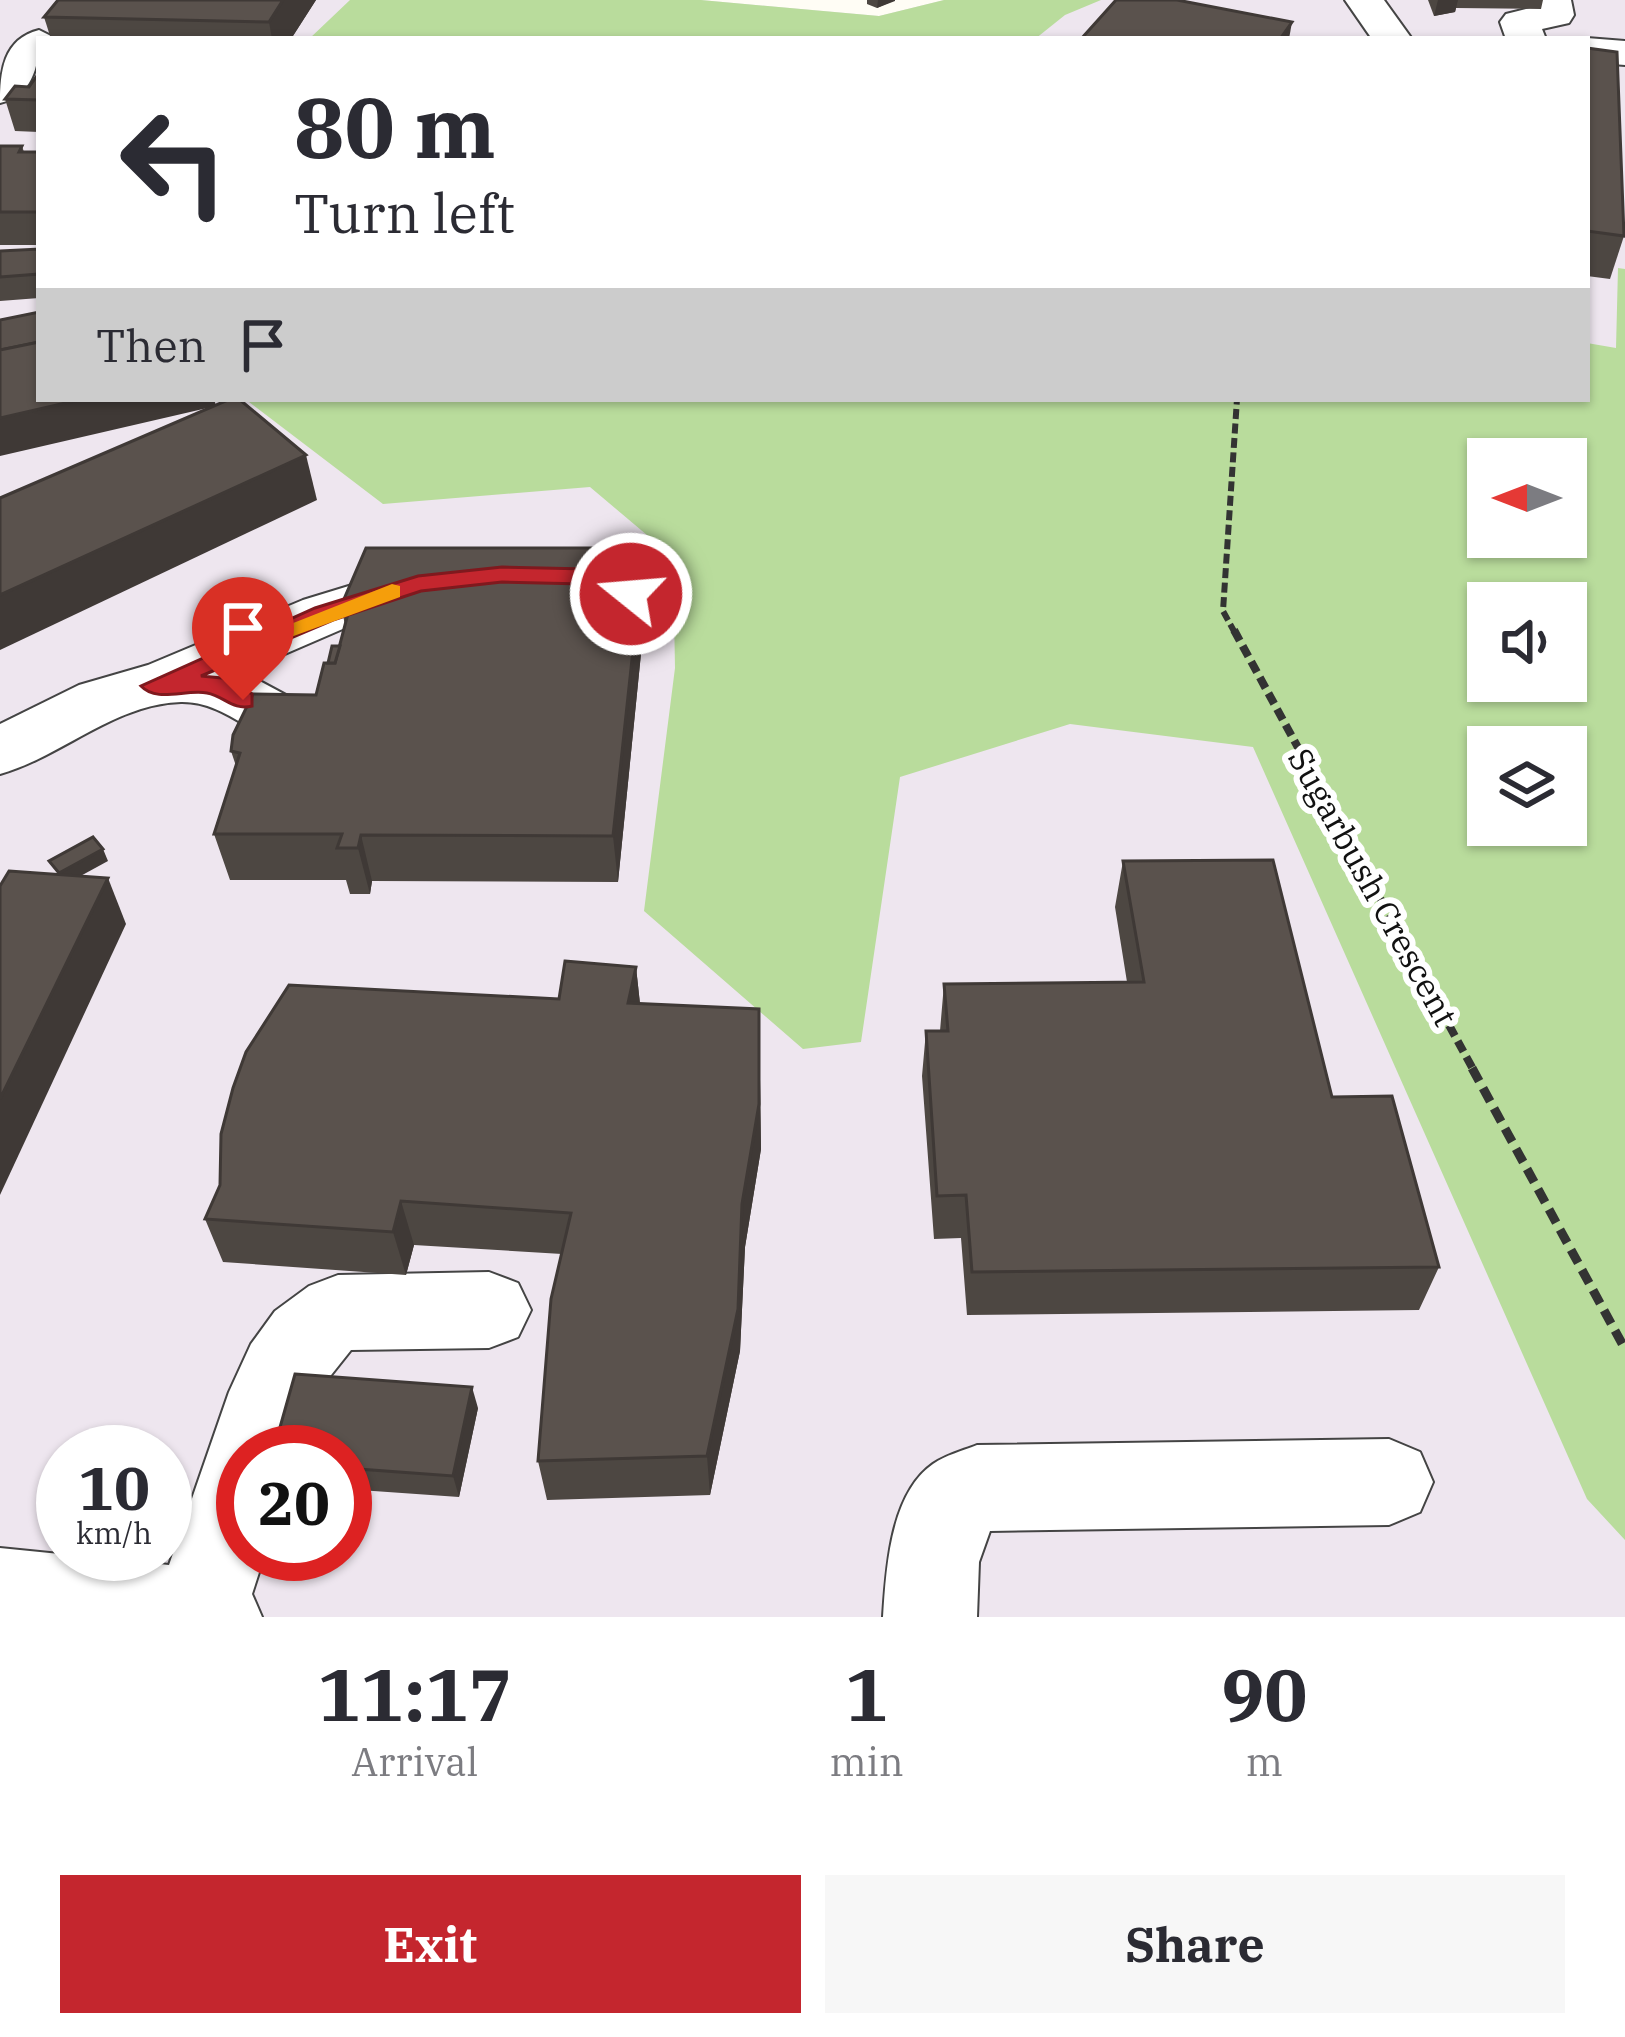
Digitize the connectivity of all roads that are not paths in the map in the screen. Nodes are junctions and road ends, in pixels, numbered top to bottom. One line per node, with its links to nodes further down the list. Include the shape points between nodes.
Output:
1 (1364, 0): 3 (lane)
2 (1552, 0): 4 (lane, via 1556,15 1520,22)
3 (1390, 36)
4 (1525, 36)
5 (36, 45): 8 (lane)
6 (1590, 50): 7 (lane)
7 (1625, 53)
8 (0, 91)
9 (481, 577): 10 (lane, via 418,583 324,614)
10 (154, 686): 11 (lane, via 213,684); 12 (lane, via 91,704)
11 (304, 732)
12 (4, 780)
13 (489, 1310): 14 (lane, via 338,1313 318,1323 291,1353)
14 (262, 1425)
15 (1389, 1482): 19 (lane, via 976,1488 945,1515)
16 (216, 1581): 18 (lane)
17 (0, 1594): 18 (lane)
18 (207, 1616)
19 (930, 1617)

